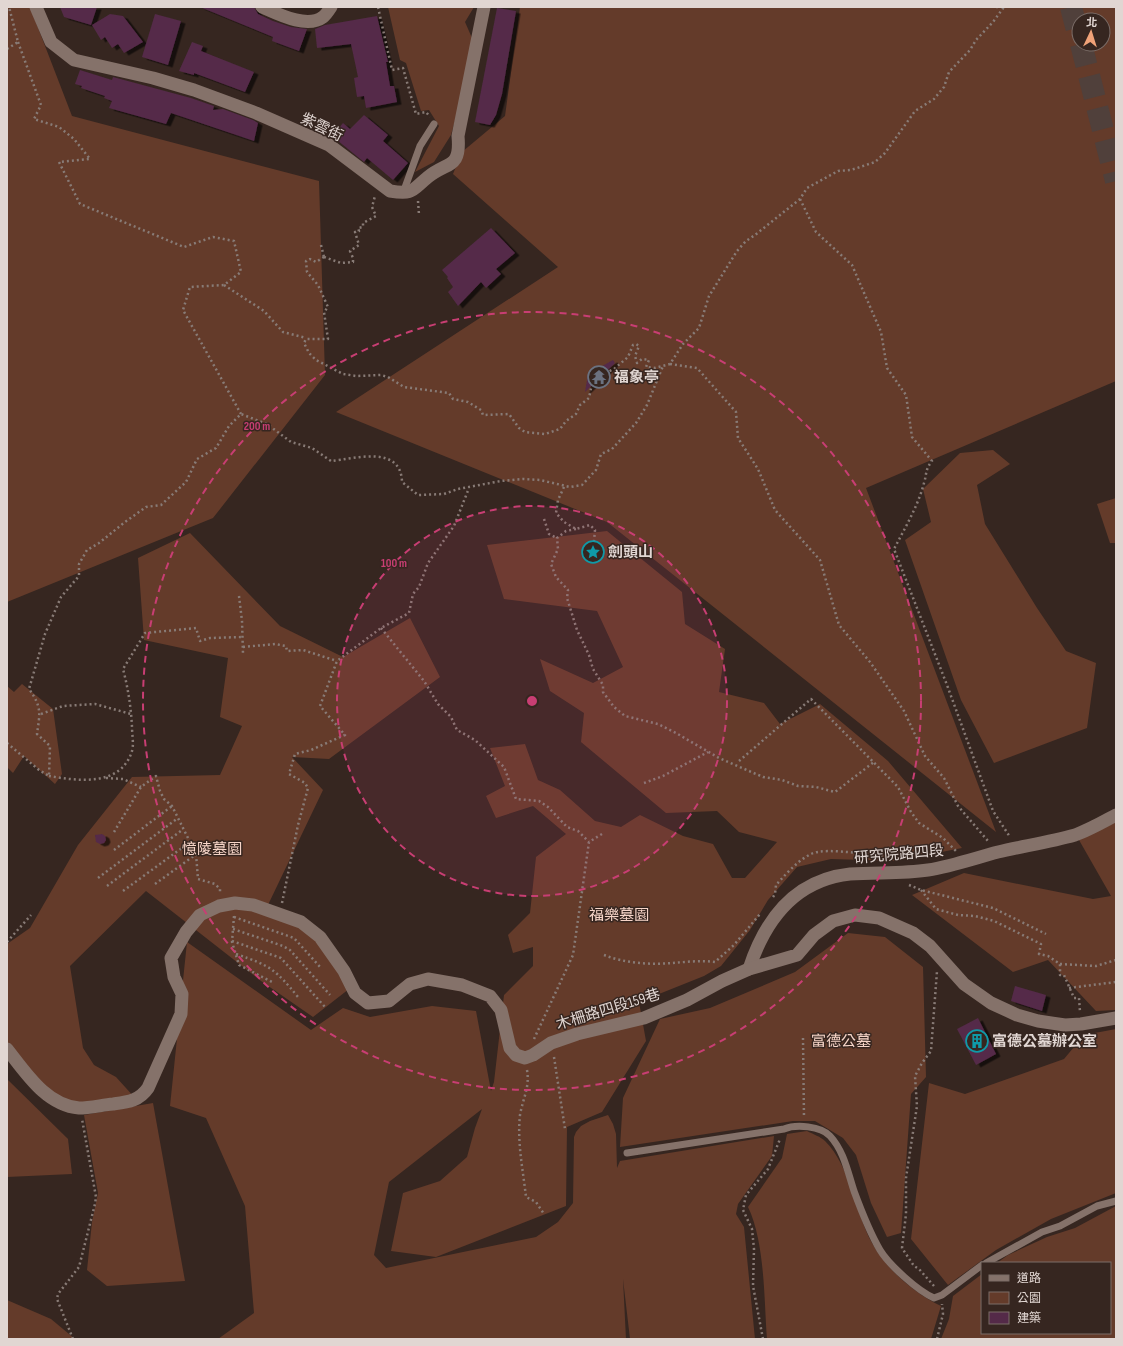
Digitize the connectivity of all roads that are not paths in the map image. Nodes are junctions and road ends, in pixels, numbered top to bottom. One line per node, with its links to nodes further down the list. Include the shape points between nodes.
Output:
1 (36, 7): 6 (street, 紫雲街, via 51,42 74,60 153,78 256,113 329,145 390,191)
2 (262, 7): 3 (street, via 305,22 323,17)
3 (331, 7)
4 (484, 7): 6 (street, via 458,136 459,148 456,159 430,176 415,190)
5 (434, 124): 6 (lane, via 420,146)
6 (403, 193)
7 (1116, 815): 8 (street, 研究院路四段, via 1076,834 998,852 961,864 927,870 849,874 826,878 785,904 765,930)
8 (749, 969): 9 (street, 木柵路四段159巷, via 796,955 814,935 833,922 855,915 879,918 913,933 930,946 964,984 991,1003 1017,1015 1065,1025); 10 (street, 木柵路四段159巷, via 644,1018 577,1034 551,1043 525,1058 516,1055 510,1048 501,1010 490,996 462,985 428,978 410,984 388,1001 368,1003 355,993 344,971 320,937 301,922 253,905 235,903 220,906 200,915 186,932 171,958 174,977 182,994 181,1014 143,1095 134,1101 80,1108 68,1105 49,1097)
9 (1116, 1018)
10 (7, 1049)
11 (628, 1153): 14 (lane, via 787,1128 816,1128 829,1135 840,1149 855,1194 880,1251 922,1293 934,1298 942,1296)
12 (1116, 1200): 13 (lane, via 1097,1206 1060,1226 1042,1232)
13 (988, 1262)
14 (981, 1266)

